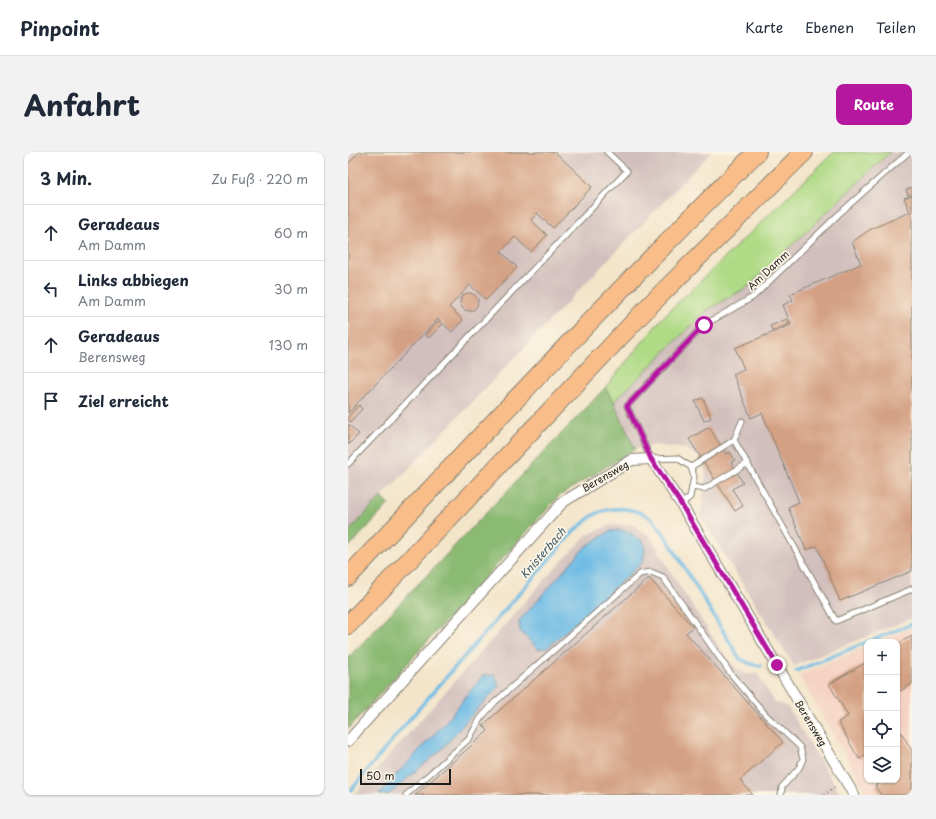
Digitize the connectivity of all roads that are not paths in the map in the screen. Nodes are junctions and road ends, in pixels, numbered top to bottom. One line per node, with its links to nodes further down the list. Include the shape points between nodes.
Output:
1 (608, 152): 9 (lane, via 627,171)
2 (757, 152): 13 (highway, via 544,369)
3 (804, 152): 15 (highway, via 650,304)
4 (909, 152): 7 (lane, Am Damm, via 840,213 753,297 704,325 627,406)
5 (742, 421): 6 (lane)
6 (734, 440): 8 (lane); 10 (lane)
7 (651, 459): 10 (lane, via 677,458); 12 (street, Berensweg); 16 (street, Berensweg, via 632,460 563,502)
8 (748, 463): 11 (lane, via 704,489); 14 (lane, via 836,621)
9 (348, 464)
10 (691, 466): 11 (lane, via 694,477)
11 (692, 487): 12 (lane, via 690,497)
12 (681, 504): 19 (street, Berensweg)
13 (348, 577)
14 (912, 588)
15 (348, 625)
16 (348, 741)
17 (406, 795): 18 (lane, via 469,739 480,719 495,702 640,574 651,572 663,577 730,674 766,715 800,747 803,759 799,768 782,788)
18 (781, 795)
19 (854, 795)

